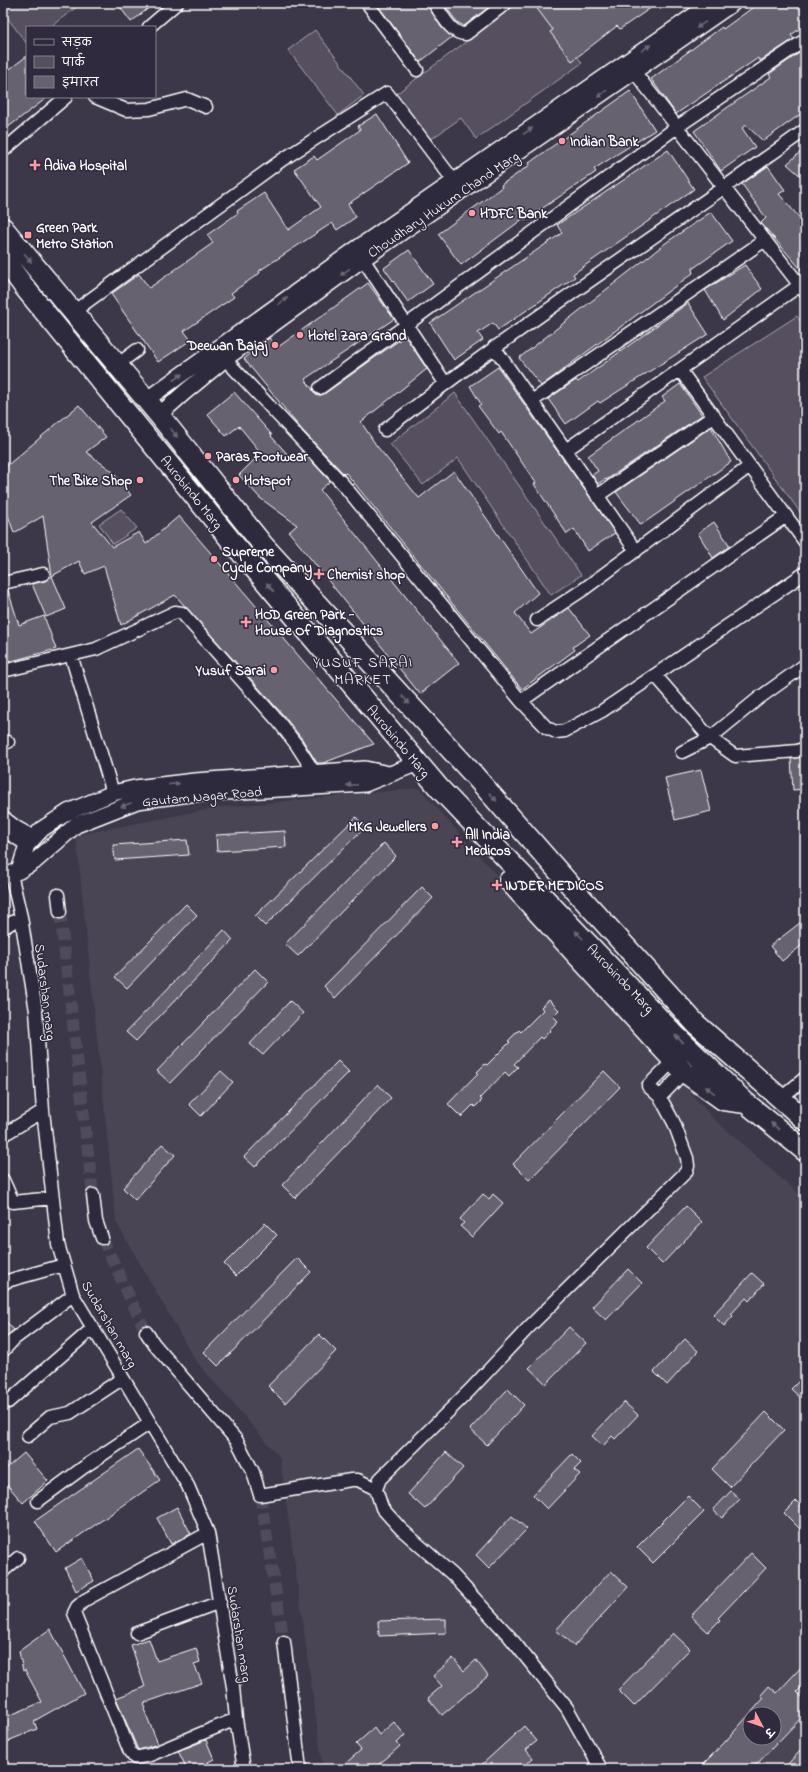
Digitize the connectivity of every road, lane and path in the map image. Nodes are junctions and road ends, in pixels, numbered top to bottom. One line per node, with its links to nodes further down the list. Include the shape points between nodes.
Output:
1 (177, 3): 7 (street)
2 (367, 3): 10 (street)
3 (434, 3): 4 (street, via 455,32 466,34)
4 (506, 3)
5 (712, 3): 9 (street, Choudhary Hukum Chand Marg, one-way to 5)
6 (733, 3): 9 (street, Choudhary Hukum Chand Marg, one-way to 9)
7 (150, 26)
8 (805, 40): 14 (street)
9 (629, 66): 14 (street); 17 (street, Choudhary Hukum Chand Marg, one-way to 9, via 568,103); 22 (street, Choudhary Hukum Chand Marg, one-way to 22, via 575,113)
10 (417, 70)
11 (65, 98): 16 (street)
12 (97, 98): 13 (street, via 126,110 187,99)
13 (206, 107)
14 (677, 127): 18 (street); 25 (street)
15 (805, 130): 18 (street)
16 (3, 151)
17 (454, 181): 24 (street, via 387,92 282,160); 33 (street, Choudhary Hukum Chand Marg, one-way to 17)
18 (725, 188): 20 (street); 26 (street)
19 (3, 228): 24 (highway, Aurobindo Marg, one-way to 24)
20 (765, 240): 23 (street); 34 (street)
21 (3, 258): 56 (highway, Aurobindo Marg, one-way to 21, via 233,543)
22 (363, 259): 25 (street); 28 (street, Choudhary Hukum Chand Marg, one-way to 28)
23 (802, 288): 30 (street)
24 (73, 312): 29 (highway, Aurobindo Marg)
25 (407, 326): 31 (street); 32 (street)
26 (494, 347): 31 (street); 34 (street)
27 (137, 350): 29 (street)
28 (225, 359): 35 (street, Choudhary Hukum Chand Marg); 52 (street, via 342,483)
29 (117, 365): 33 (highway, Aurobindo Marg)
30 (680, 370): 36 (street); 38 (street)
31 (445, 383): 37 (street)
32 (320, 388)
33 (146, 400): 35 (highway, Aurobindo Marg)
34 (532, 401): 38 (street)
35 (159, 415): 74 (highway, Aurobindo Marg, one-way to 74, via 262,545 474,775 696,1024)
36 (714, 416): 39 (street); 40 (street)
37 (385, 430)
38 (566, 450): 40 (street)
39 (750, 466): 41 (street); 43 (street)
40 (597, 496): 43 (street)
41 (786, 516): 42 (street); 52 (street)
42 (805, 542)
43 (636, 551): 47 (street)
44 (805, 573): 51 (street)
45 (43, 574): 46 (street)
46 (3, 583)
47 (537, 620)
48 (71, 655): 50 (street); 57 (street, via 96,649 175,612 182,613 278,721); 59 (street)
49 (805, 665): 53 (street)
50 (3, 671)
51 (656, 676): 52 (street, via 596,716 565,732 547,728); 53 (street)
52 (521, 701)
53 (710, 738): 54 (street, via 735,756 797,751); 55 (street)
54 (805, 748)
55 (682, 752)
56 (418, 763): 58 (street, Gautam Nagar Road); 60 (highway, Aurobindo Marg)
57 (314, 772): 58 (street, via 365,769); 59 (street, one-way to 57, via 195,781)
58 (389, 774): 64 (street, Gautam Nagar Road, one-way to 64, via 364,784 190,794 137,801 76,825 34,862)
59 (113, 793): 63 (street, via 68,812 42,829)
60 (448, 798): 69 (highway, Aurobindo Marg, one-way to 60); 70 (highway, via 462,831)
61 (3, 817): 63 (street)
62 (6, 833): 63 (street)
63 (30, 841): 64 (street)
64 (11, 874): 67 (street, Sudarshan marg)
65 (58, 895): 66 (street)
66 (60, 912)
67 (21, 917): 68 (street); 76 (street, Sudarshan marg, via 36,1011)
68 (3, 928)
69 (653, 1012): 70 (highway); 75 (highway, Aurobindo Marg, one-way to 69)
70 (660, 1046): 71 (highway)
71 (679, 1066): 73 (street); 73 (street, via 648,1086); 75 (highway, one-way to 71, via 723,1100)
72 (805, 1078): 74 (street)
73 (660, 1097): 95 (street, via 685,1150 688,1166 686,1172 380,1479)
74 (780, 1099): 77 (highway, Aurobindo Marg)
75 (746, 1103): 79 (highway, Aurobindo Marg, one-way to 75)
76 (43, 1111): 78 (street); 82 (street, Sudarshan marg)
77 (805, 1120)
78 (3, 1135)
79 (805, 1151)
80 (3, 1180): 83 (street)
81 (93, 1195): 84 (street, via 96,1221)
82 (53, 1198): 83 (street); 85 (street, Sudarshan marg, via 58,1244)
83 (8, 1204)
84 (102, 1238)
85 (64, 1265): 86 (street); 87 (street, Sudarshan marg)
86 (3, 1284)
87 (73, 1295): 88 (street, Sudarshan marg); 90 (street, via 14,1339)
88 (93, 1328): 91 (street, Sudarshan marg); 92 (street)
89 (146, 1332): 95 (street, via 237,1441 253,1472 260,1495 352,1480 358,1480)
90 (3, 1351)
91 (123, 1378): 93 (street, Sudarshan marg); 94 (street, via 70,1413 50,1417)
92 (8, 1402)
93 (150, 1423): 96 (street); 97 (street, Sudarshan marg, via 188,1486)
94 (28, 1436)
95 (376, 1489): 106 (street, via 382,1508 401,1529 453,1575 539,1673 567,1708)
96 (38, 1501)
97 (208, 1533): 100 (street, Sudarshan marg); 103 (street, via 85,1600 74,1613 130,1752 135,1758 150,1755)
98 (18, 1558): 99 (street)
99 (3, 1572)
100 (220, 1602): 101 (street); 103 (street, Sudarshan marg, via 234,1687)
101 (137, 1633)
102 (284, 1642): 105 (street)
103 (236, 1719): 104 (street, Sudarshan marg)
104 (244, 1769)
105 (300, 1769)
106 (601, 1769)

